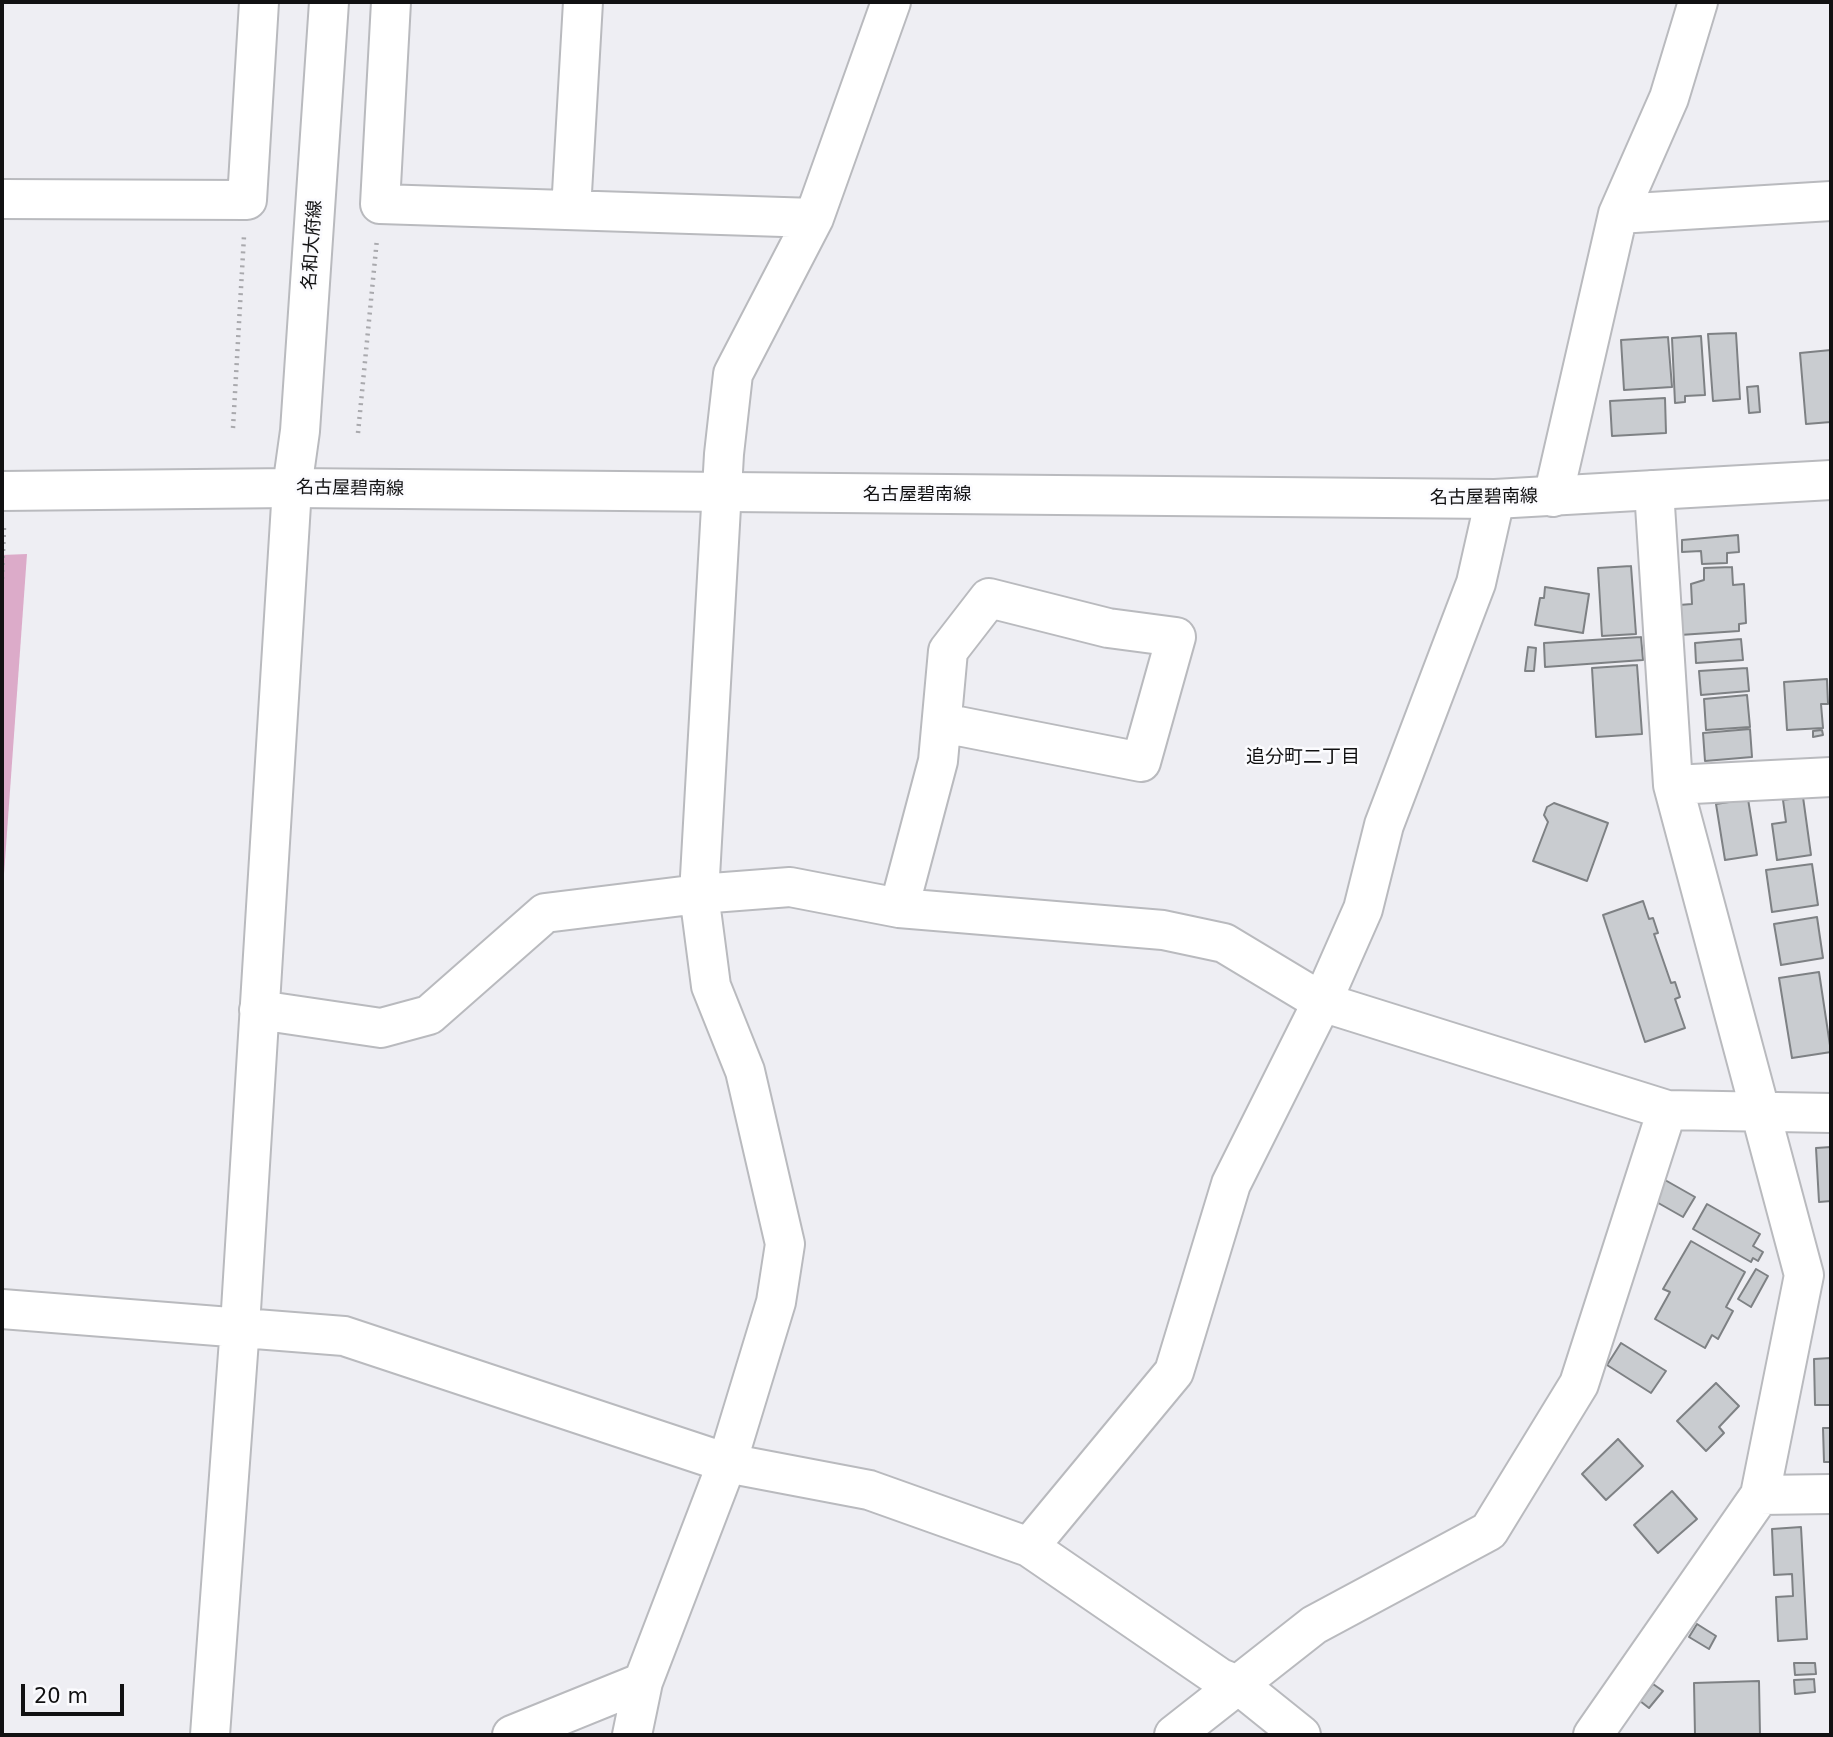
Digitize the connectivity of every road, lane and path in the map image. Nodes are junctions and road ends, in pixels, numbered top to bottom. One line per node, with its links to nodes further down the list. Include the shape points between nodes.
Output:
1 (259, 2): 8 (street)
2 (329, 2): 17 (street, 名和大府線, via 300,430)
3 (391, 2): 10 (street)
4 (583, 2): 11 (street)
5 (891, 2): 13 (street)
6 (1698, 2): 12 (street, via 1669,98)
7 (2, 199): 8 (street)
8 (247, 200): 14 (path)
9 (1831, 201): 12 (street)
10 (380, 204): 11 (street); 15 (path)
11 (570, 211): 13 (street)
12 (1618, 214): 21 (street)
13 (814, 218): 20 (street, via 733,374)
14 (233, 428)
15 (358, 433)
16 (1831, 480): 18 (street, 名古屋碧南線)
17 (292, 488): 19 (street, 名古屋碧南線); 20 (street, 名古屋碧南線); 30 (street, 名和大府線)
18 (1654, 490): 21 (street, 名古屋碧南線); 26 (street)
19 (4, 491): 23 (path)
20 (721, 494): 22 (street, 名古屋碧南線); 27 (street)
21 (1553, 497): 22 (street, 名古屋碧南線)
22 (1495, 499): 29 (street, via 1476,583 1384,825 1363,909)
23 (2, 579)
24 (943, 723): 24 (street, via 948,651 989,598 1108,628 1176,637 1141,762); 28 (street, via 938,761)
25 (1831, 777): 26 (street)
26 (1673, 785): 33 (street)
27 (699, 894): 28 (street, via 790,887); 30 (street, via 545,913 429,1015 382,1027); 36 (street, via 710,986 745,1071 785,1244 776,1302)
28 (899, 908): 29 (street, via 1163,930 1224,943)
29 (1322, 1002): 31 (street); 39 (street, via 1231,1185 1174,1372)
30 (259, 1010): 35 (street, 名和大府線)
31 (1667, 1110): 33 (street); 41 (street, via 1579,1384 1489,1531 1314,1625)
32 (1831, 1113): 33 (street)
33 (1763, 1114): 38 (street, via 1804,1275)
34 (2, 1309): 35 (street)
35 (240, 1326): 36 (street, via 344,1336); 42 (street, 名和大府線)
36 (727, 1463): 39 (street, via 869,1490); 40 (street)
37 (1831, 1494): 38 (street)
38 (1759, 1495): 47 (street)
39 (1030, 1547): 41 (street, via 1209,1670)
40 (643, 1682): 43 (street); 44 (street)
41 (1240, 1686): 45 (street); 46 (street)
42 (210, 1735)
43 (512, 1735)
44 (632, 1735)
45 (1174, 1735)
46 (1301, 1735)
47 (1593, 1735)

